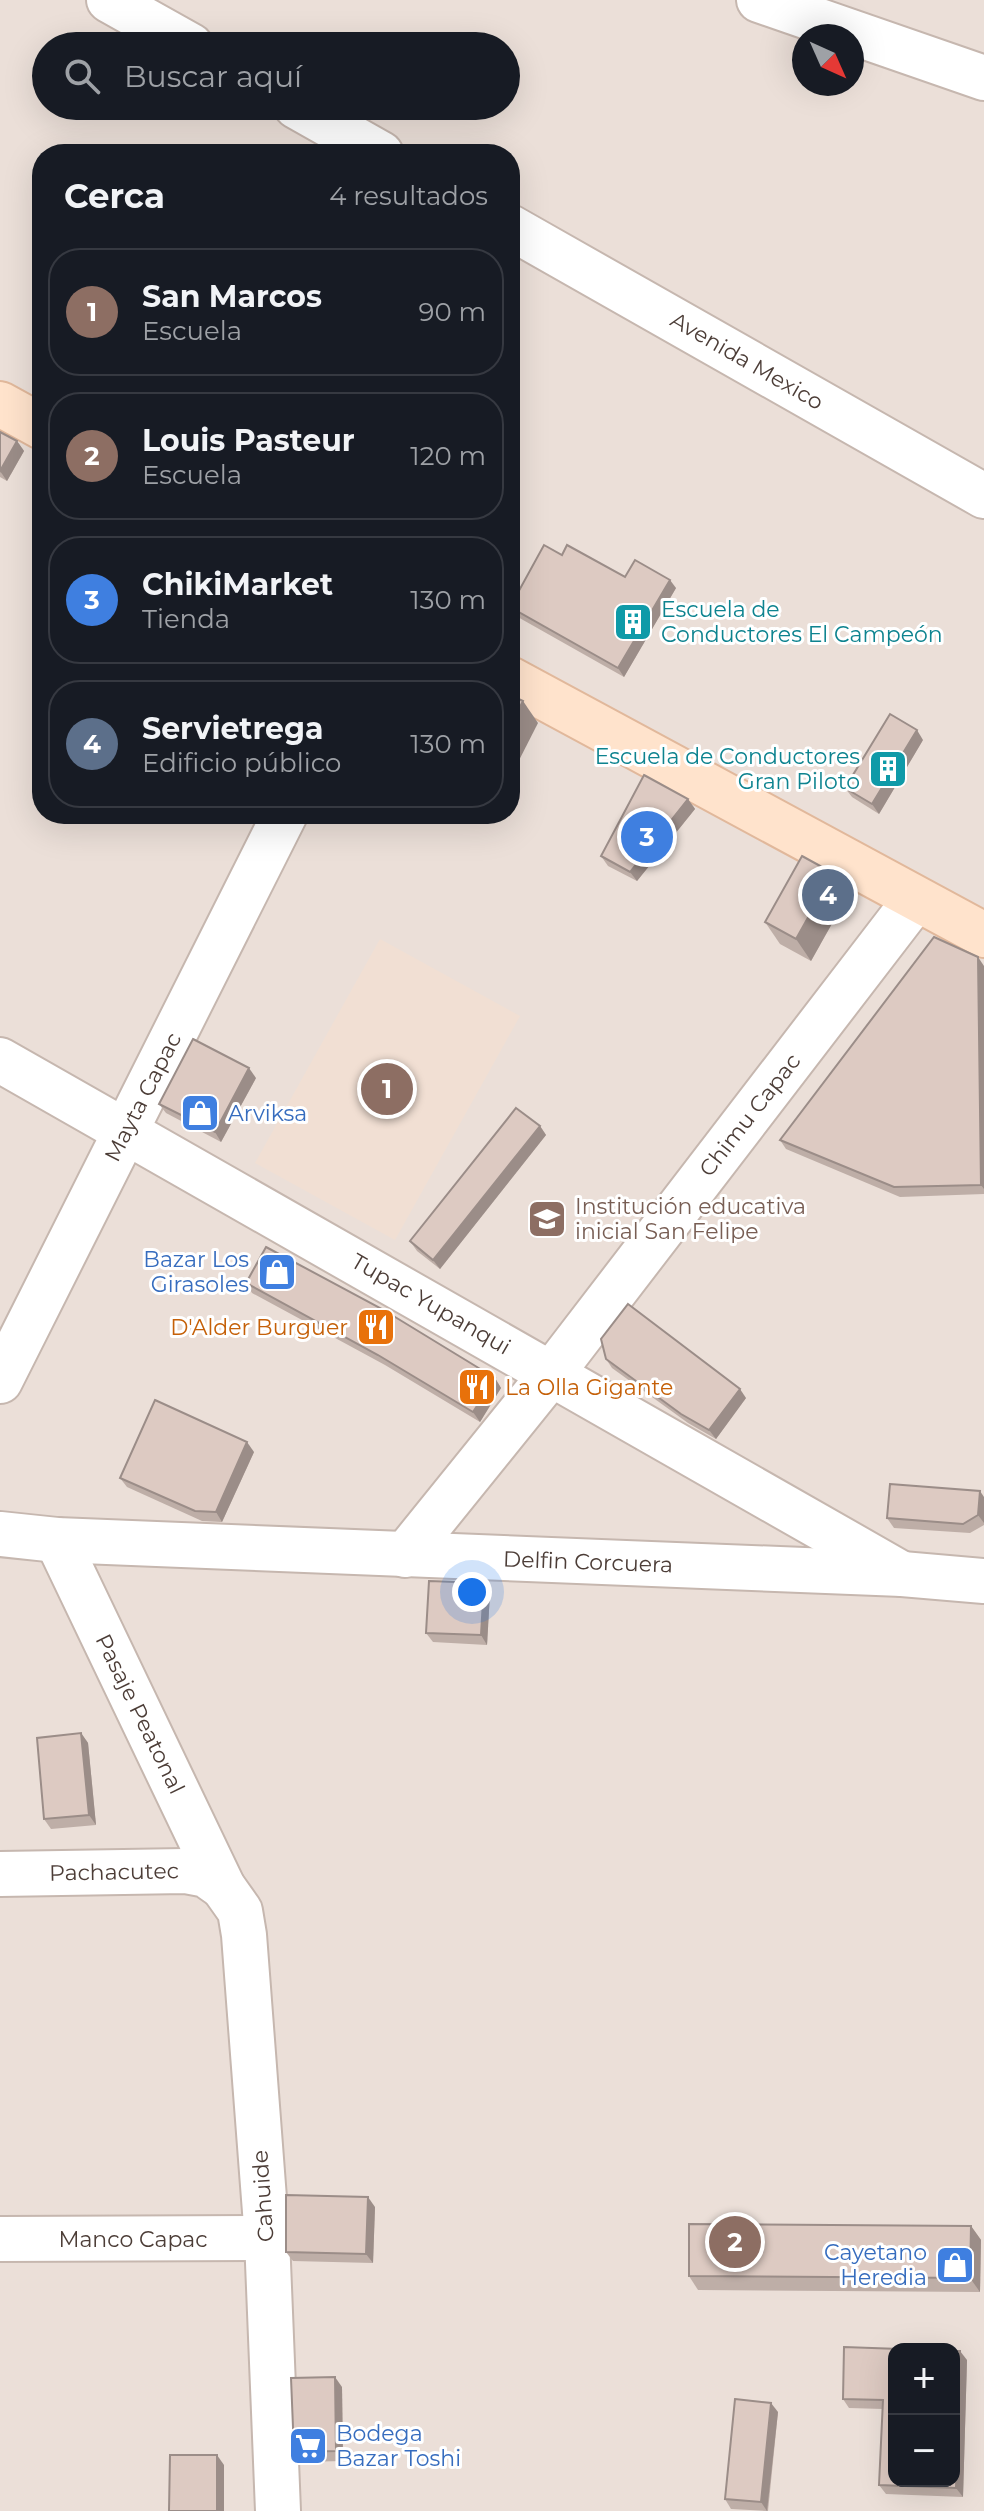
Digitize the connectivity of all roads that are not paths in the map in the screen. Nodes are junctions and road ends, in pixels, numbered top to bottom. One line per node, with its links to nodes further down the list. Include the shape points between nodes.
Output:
1 (109, 0): 3 (street)
2 (759, 0): 4 (street)
3 (166, 32)
4 (984, 78)
5 (321, 120): 6 (street)
6 (363, 144)
7 (520, 233): 10 (street, Avenida Mexico)
8 (0, 404): 9 (street)
9 (32, 422)
10 (984, 496)
11 (520, 684): 13 (street)
12 (280, 824): 16 (street, Mayta Capac)
13 (915, 900): 14 (street); 17 (street, Chimu Capac)
14 (984, 935)
15 (0, 1060): 16 (street, Tupac Yupanqui)
16 (126, 1131): 17 (street, Tupac Yupanqui); 18 (street, Mayta Capac)
17 (552, 1373): 21 (street, Chimu Capac); 22 (street, Tupac Yupanqui)
18 (0, 1381)
19 (0, 1534): 20 (street, Delfin Corcuera)
20 (57, 1540): 21 (street, Delfin Corcuera); 25 (street, Pasaje Peatonal)
21 (405, 1555): 22 (street, Delfin Corcuera)
22 (902, 1574): 23 (street, Delfin Corcuera)
23 (984, 1581)
24 (0, 1874): 25 (street, Pachacutec, via 185,1871 206,1875)
25 (223, 1887): 26 (street, Cahuide, via 240,1911 244,1935)
26 (267, 2238): 27 (street, Manco Capac); 28 (street, Cahuide)
27 (0, 2239)
28 (278, 2511)

